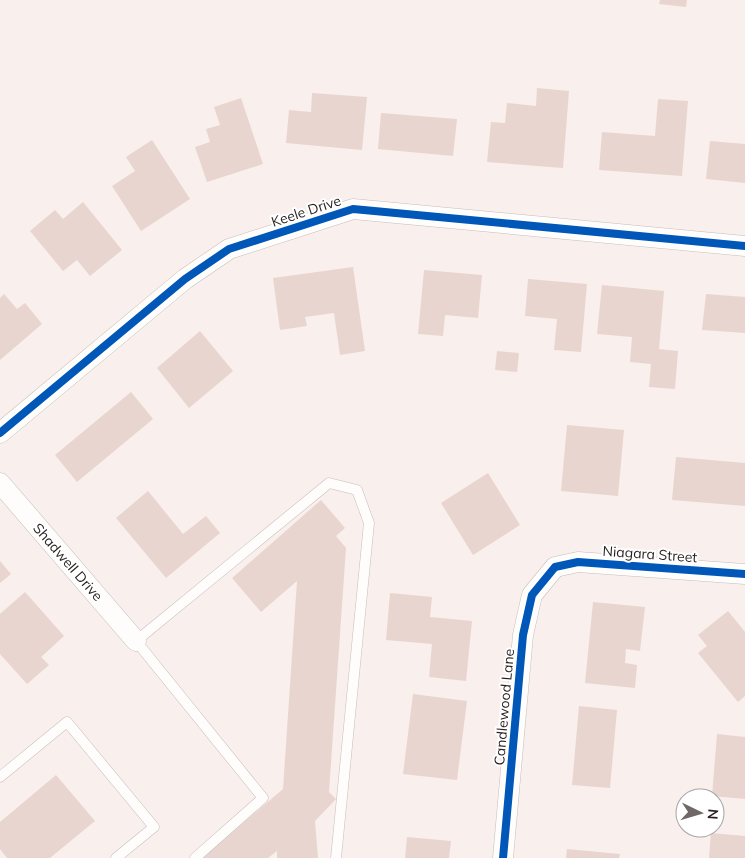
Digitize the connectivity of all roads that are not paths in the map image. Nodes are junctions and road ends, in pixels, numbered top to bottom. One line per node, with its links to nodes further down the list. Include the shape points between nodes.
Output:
1 (745, 246): 2 (street, Keele Drive, via 353,209 229,249 185,279)
2 (0, 433)
3 (0, 482): 6 (street, Shadwell Drive)
4 (555, 567): 5 (street, Niagara Street, via 578,562); 11 (street, Candlewood Lane, via 532,595 523,636)
5 (745, 574)
6 (136, 641): 9 (lane, via 263,798); 10 (lane, via 329,482 357,490 369,523)
7 (0, 777): 8 (lane, via 67,722 154,827)
8 (116, 858)
9 (195, 858)
10 (336, 858)
11 (503, 858)

